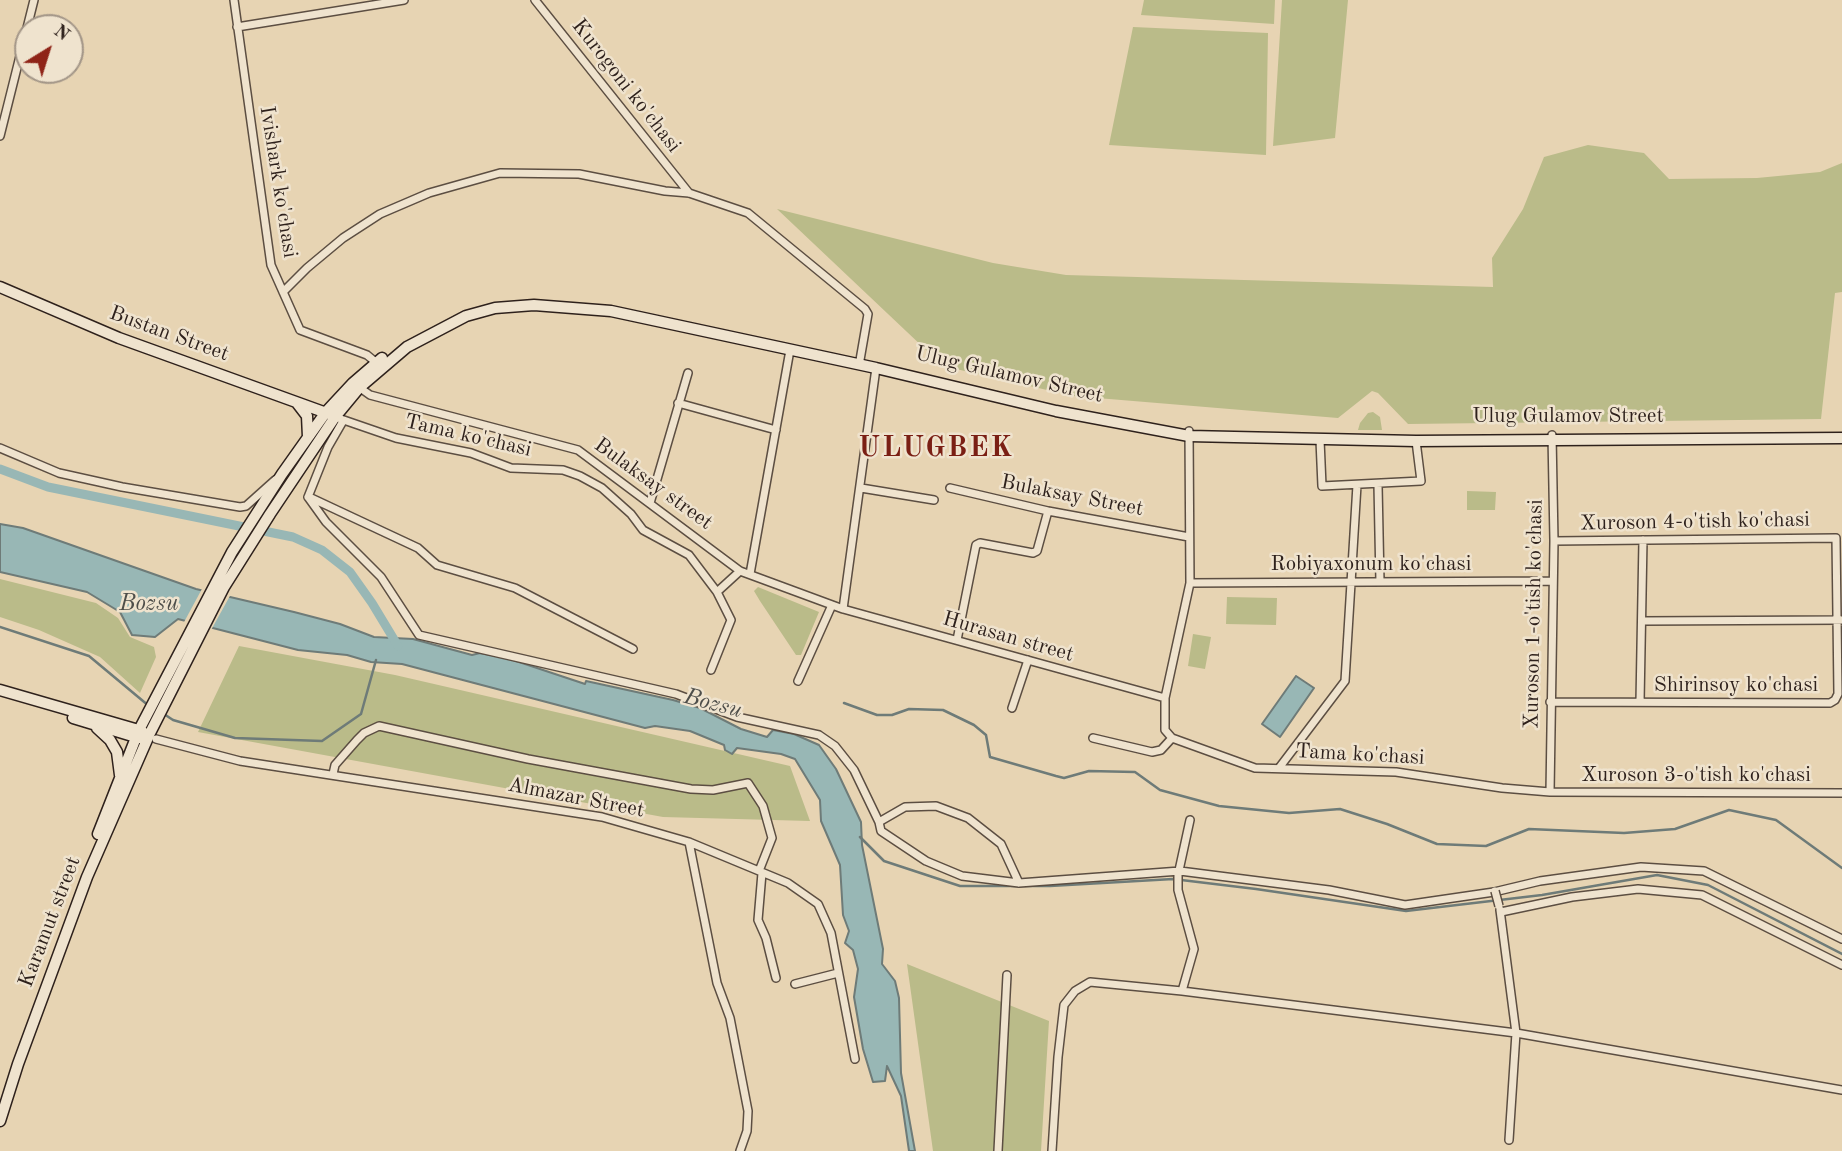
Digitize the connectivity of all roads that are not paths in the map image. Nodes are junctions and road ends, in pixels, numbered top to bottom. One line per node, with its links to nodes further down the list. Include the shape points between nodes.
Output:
1 (34, 0): 7 (street)
2 (234, 0): 5 (street, Ivishark ko'chasi)
3 (404, 0): 5 (street)
4 (535, 0): 9 (street, Kurogoni ko'chasi)
5 (237, 27): 11 (street, Ivishark ko'chasi, via 271,265)
6 (0, 91): 7 (street)
7 (9, 93): 8 (street)
8 (0, 136)
9 (689, 193): 11 (street, via 579,174 500,173 429,193 380,214 343,238); 13 (street, via 752,216 866,309)
10 (0, 287): 18 (main road, Bustan Street, via 119,338)
11 (283, 292): 14 (street, Ivishark ko'chasi, via 300,330 367,355)
12 (790, 350): 14 (main road, Ulug Gulamov Street, via 611,311 515,306 480,311 451,323); 15 (main road, Ulug Gulamov Street); 21 (street)
13 (860, 360): 14 (main road, Ulug Gulamov Street, via 650,313 534,300 463,311 418,334); 22 (main road, Ulug Gulamov Street)
14 (379, 365): 17 (main road, Ulug Gulamov Street)
15 (876, 368): 22 (main road, Ulug Gulamov Street, via 1056,411); 32 (street)
16 (688, 373): 19 (street)
17 (356, 385): 20 (main road, Ulug Gulamov Street); 36 (street, Bulaksay street, via 370,394 579,450)
18 (294, 400): 20 (main road, Bustan Street); 24 (main road, via 307,416)
19 (678, 403): 21 (street); 36 (street)
20 (335, 417): 24 (main road, Ulug Gulamov Street); 34 (street); 48 (main road, Ulug Gulamov Street); 49 (street, Tama ko'chasi, via 510,468 563,470 580,476 614,498 643,530 689,555)
21 (776, 430): 43 (street)
22 (1189, 433): 25 (main road, Ulug Gulamov Street); 26 (main road, Ulug Gulamov Street); 38 (street)
23 (1842, 436): 25 (main road, Ulug Gulamov Street)
24 (308, 437): 29 (main road, Ulug Gulamov Street)
25 (1552, 438): 27 (main road, Ulug Gulamov Street); 41 (street, Хuroson 1-o'tish ko'chasi)
26 (1320, 440): 27 (main road, Ulug Gulamov Street); 30 (street, via 1322,486)
27 (1416, 441): 31 (street, via 1420,481)
28 (0, 448): 29 (street, via 59,473 240,507)
29 (282, 474): 48 (main road, Ulug Gulamov Street, via 232,552)
30 (1357, 485): 31 (street); 45 (street)
31 (1378, 485): 46 (street)
32 (861, 488): 35 (street); 51 (street)
33 (950, 488): 37 (street, Bulaksay Street)
34 (308, 497): 55 (street, via 418,548 437,565 515,588); 76 (street, via 326,522 381,577 419,635 676,694 737,717 819,735 835,746 854,770)
35 (934, 500)
36 (650, 503): 42 (street, Bulaksay street)
37 (1048, 511): 38 (street, Bulaksay Street); 54 (street, via 1033,554 976,545)
38 (1189, 537): 47 (street)
39 (1836, 538): 40 (street, Xuroson 4-o'tish ko'chasi); 52 (street, Shirinsoy ko'chasi)
40 (1643, 540): 41 (street, Xuroson 4-o'tish ko'chasi); 53 (street, Shirinsoy ko'chasi)
41 (1554, 541): 44 (street, Хuroson 1-o'tish ko'chasi)
42 (740, 571): 43 (street, Bulaksay street); 49 (street)
43 (750, 574): 50 (street, Bulaksay street)
44 (1552, 581): 46 (street, Robiyaxonum ko'chasi); 63 (street, Хuroson 1-o'tish ko'chasi)
45 (1352, 582): 46 (street, Robiyaxonum ko'chasi); 47 (street, Robiyaxonum ko'chasi); 70 (street, via 1345,681)
46 (1380, 582)
47 (1190, 583): 62 (street)
48 (220, 585): 61 (main road)
49 (717, 592): 57 (street, Tama ko'chasi, via 731,620)
50 (832, 605): 51 (street, Bulaksay street); 58 (street)
51 (843, 609): 54 (street, Hurasan street)
52 (1839, 620): 53 (street); 64 (street, Shirinsoy ko'chasi, via 1838,694 1833,702)
53 (1642, 621): 64 (street, Shirinsoy ko'chasi)
54 (957, 640): 56 (street, Hurasan street)
55 (633, 649)
56 (1028, 660): 62 (street, Hurasan street); 65 (street)
57 (711, 670)
58 (798, 681)
59 (0, 690): 67 (main road)
60 (0, 696): 66 (main road)
61 (162, 696): 67 (main road, via 158,717); 67 (main road, via 148,712)
62 (1165, 698): 69 (street, via 1165,730)
63 (1550, 702): 64 (street, Shirinsoy ko'chasi); 73 (street, Хuroson 1-o'tish ko'chasi)
64 (1640, 702)
65 (1012, 708)
66 (91, 723): 67 (main road); 72 (main road, via 117,752)
67 (145, 736): 71 (street, Almazar Street, via 240,761); 72 (main road, Karamut street); 94 (main road, Karamut street, via 59,949)
68 (1093, 738): 69 (street, via 1152,752 1161,750)
69 (1172, 738): 70 (street, Tama ko'chasi, via 1255,768)
70 (1279, 768): 73 (street, Tama ko'chasi, via 1396,772)
71 (333, 774): 77 (street, Almazar Street, via 602,817); 78 (street, via 335,765 357,740 379,726 691,789 748,783 763,806 772,838)
72 (117, 789): 93 (main road, Karamut street, via 48,959)
73 (1550, 792): 74 (street, Xuroson 3-o'tish ko'chasi)
74 (1842, 793)
75 (1191, 820): 79 (street)
76 (879, 822): 80 (street, via 881,831 926,861 962,876); 80 (street, via 905,807 936,806 968,818 1001,844)
77 (689, 842): 78 (street, Almazar Street); 96 (street, via 748,1111)
78 (761, 872): 85 (street, Almazar Street, via 788,883 818,905 831,933); 87 (street, via 758,920)
79 (1179, 873): 80 (street); 81 (street, via 1329,890 1405,905); 89 (street, via 1178,890 1194,949)
80 (1019, 883)
81 (1494, 892): 82 (street, bridge); 83 (street, via 1641,867 1704,871)
82 (1500, 909): 84 (street, via 1638,889 1702,895); 90 (street)
83 (1842, 939)
84 (1842, 965)
85 (838, 972): 88 (street); 91 (street, Almazar Street)
86 (1007, 975): 97 (street)
87 (776, 978)
88 (795, 984)
89 (1182, 991): 90 (street); 98 (street, via 1090,982 1075,991 1065,1005)
90 (1516, 1033): 92 (street); 95 (street)
91 (855, 1059)
92 (1842, 1090)
93 (0, 1104)
94 (0, 1121)
95 (1509, 1140)
96 (740, 1151)
97 (998, 1151)
98 (1052, 1151)

